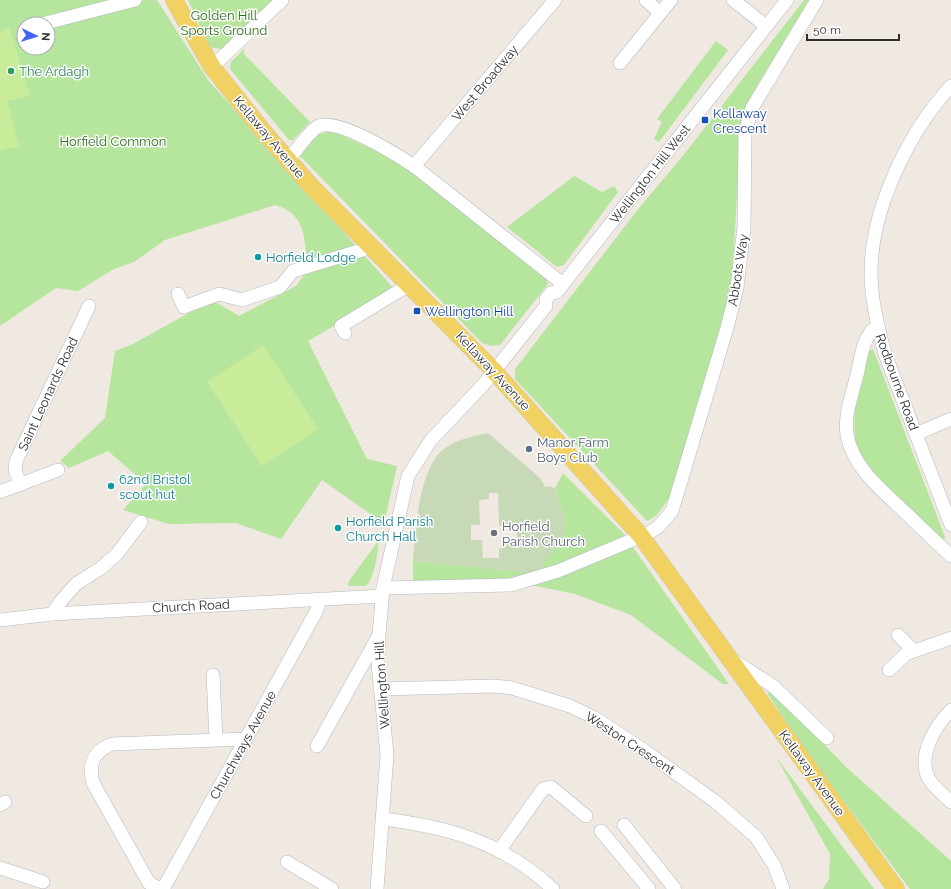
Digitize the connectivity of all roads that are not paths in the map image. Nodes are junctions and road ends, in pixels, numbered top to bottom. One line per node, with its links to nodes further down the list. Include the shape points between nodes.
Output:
1 (135, 0): 11 (street)
2 (174, 0): 14 (main road, Kellaway Avenue)
3 (282, 0): 14 (street)
4 (555, 0): 17 (street, West Broadway)
5 (646, 0): 10 (street)
6 (671, 0): 10 (street)
7 (733, 0): 12 (street)
8 (787, 0): 12 (street, Wellington Hill West)
9 (817, 0): 33 (street, Abbots Way, via 752,108 745,133 744,227 737,288 727,328 672,511 659,526)
10 (660, 12): 13 (street)
11 (56, 20)
12 (766, 26): 20 (street, Wellington Hill West)
13 (620, 63)
14 (212, 67): 16 (main road, Kellaway Avenue)
15 (951, 86): 23 (street, Rodbourne Road, via 918,128 891,182 880,215 871,272)
16 (288, 160): 17 (street, via 316,127 329,125 349,130 388,149); 18 (main road, Kellaway Avenue)
17 (414, 166): 20 (street)
18 (372, 247): 19 (main road, Kellaway Avenue); 21 (street, via 293,271 280,287 242,300 219,294 184,307)
19 (409, 285): 24 (street, via 341,326); 25 (main road, Kellaway Avenue)
20 (560, 288): 25 (street, Wellington Hill West, via 553,305 546,306)
21 (178, 294)
22 (89, 306): 29 (street, Saint Leonards Road, via 16,461)
23 (877, 326): 27 (street, Rodbourne Road); 34 (street, via 865,341 849,406 849,440 857,461 868,477)
24 (345, 333)
25 (494, 371): 33 (main road, Kellaway Avenue); 35 (street, Wellington Hill, via 432,440 408,476)
26 (951, 420): 27 (street)
27 (916, 434): 32 (street, Rodbourne Road)
28 (58, 470): 29 (street)
29 (20, 484): 30 (street)
30 (0, 492)
31 (141, 522): 37 (street, via 117,554 76,584)
32 (951, 525)
33 (641, 536): 35 (street, Abbots Way, via 558,571 511,585); 43 (main road, Kellaway Avenue)
34 (951, 556)
35 (383, 592): 36 (street, Church Road); 39 (street, Wellington Hill)
36 (320, 599): 37 (street, Church Road); 50 (street, Churchways Avenue, via 317,610)
37 (52, 614): 38 (street, Church Road)
38 (0, 620)
39 (379, 635): 46 (street, Wellington Hill); 51 (street)
40 (898, 635): 42 (street)
41 (951, 638): 42 (street)
42 (914, 651): 44 (street, via 900,658)
43 (728, 657): 48 (street, Kellaway Avenue, via 773,686); 68 (main road, Kellaway Avenue)
44 (889, 670)
45 (213, 675): 49 (street)
46 (380, 689): 54 (street, Wellington Hill, via 387,756); 67 (street, Weston Crescent, via 494,686 512,688 570,706 595,718 716,802 756,837 774,865)
47 (951, 710): 52 (street, via 937,727 928,744 925,759 931,782)
48 (827, 738)
49 (216, 739): 50 (street); 61 (street, via 112,744 102,748 91,763 93,783 149,883)
50 (246, 739): 61 (street, Churchways Avenue)
51 (317, 746)
52 (951, 802)
53 (586, 816): 57 (street, via 551,787 543,789)
54 (382, 819): 57 (street, via 442,828); 63 (street, Wellington Hill)
55 (624, 825): 66 (street)
56 (601, 831): 65 (street)
57 (499, 851): 64 (street)
58 (287, 862): 62 (street)
59 (0, 868): 60 (street)
60 (43, 882)
61 (162, 889)
62 (332, 889)
63 (377, 889)
64 (553, 889)
65 (648, 889)
66 (675, 889)
67 (783, 889)
68 (896, 889)

